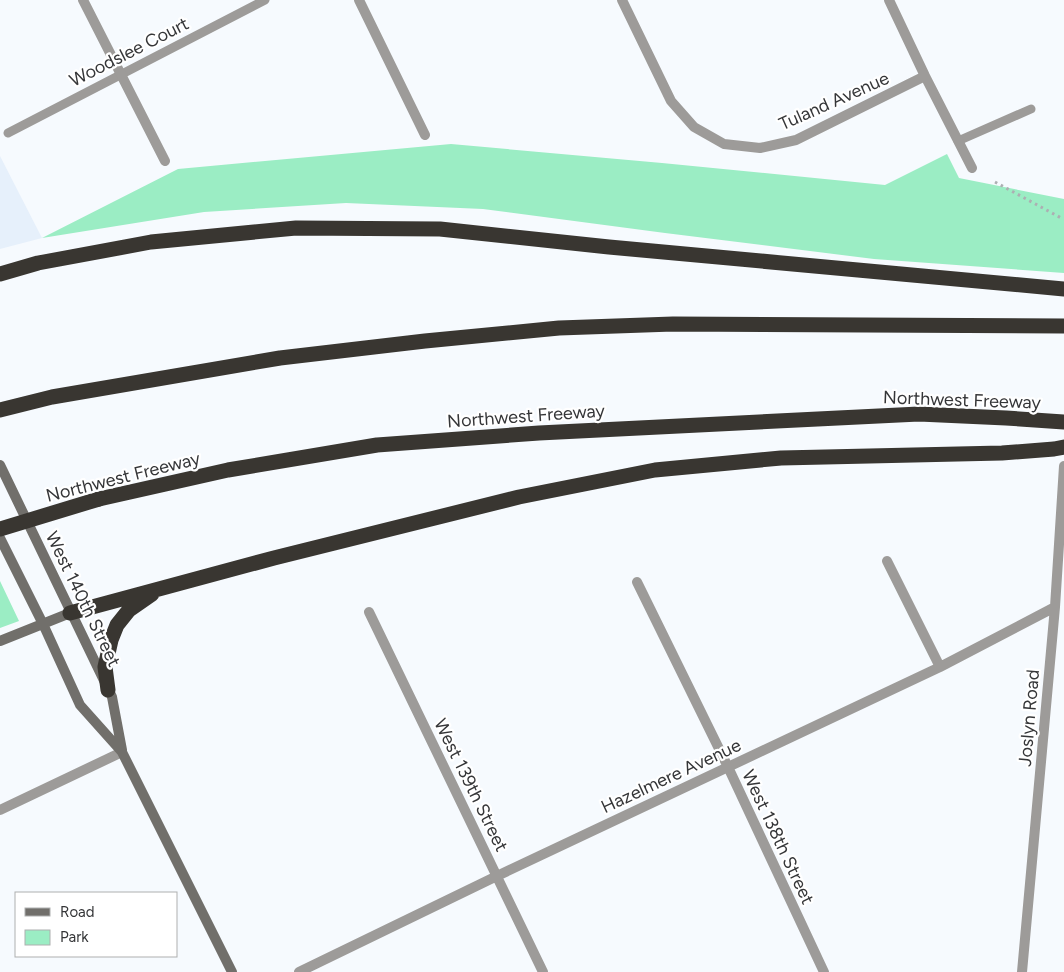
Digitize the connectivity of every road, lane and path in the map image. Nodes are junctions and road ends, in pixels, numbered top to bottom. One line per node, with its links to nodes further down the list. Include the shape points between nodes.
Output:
1 (83, 0): 6 (street)
2 (265, 0): 6 (lane, Woodslee Court)
3 (359, 0): 10 (street)
4 (622, 0): 7 (street, Tuland Avenue, via 672,101 694,127 724,144 760,148 796,140)
5 (889, 0): 7 (street)
6 (121, 74): 9 (lane, Woodslee Court); 12 (street)
7 (925, 76): 11 (street)
8 (1030, 109): 11 (lane)
9 (8, 133)
10 (425, 135)
11 (958, 141): 13 (street)
12 (165, 161)
13 (972, 168)
14 (995, 182): 15 (path)
15 (1063, 220)
16 (0, 274): 17 (highway, via 38,263 151,242 296,228 440,229)
17 (1064, 289)
18 (1064, 326): 19 (highway, via 673,324 559,328 280,358 52,397)
19 (0, 410)
20 (1064, 422): 24 (highway, Northwest Freeway, bridge, via 919,414 539,433 377,445 228,470 99,499)
21 (1064, 446): 28 (highway, via 1002,453 781,458 655,470 509,500)
22 (0, 465): 30 (main road, West 140th Street)
23 (1064, 466): 29 (street, Joslyn Road)
24 (0, 529)
25 (0, 538): 32 (main road, West 140th Street)
26 (887, 561): 34 (street)
27 (637, 582): 37 (street, West 138th Street)
28 (162, 587): 30 (highway); 35 (highway, via 129,610 117,624 105,667)
29 (1055, 607): 34 (street, Hazelmere Avenue); 44 (street, Joslyn Road)
30 (70, 612): 32 (main road); 35 (main road, West 140th Street)
31 (369, 612): 39 (street, West 139th Street)
32 (43, 624): 33 (main road); 36 (main road, West 140th Street, via 80,705)
33 (0, 641)
34 (940, 667): 37 (street, Hazelmere Avenue)
35 (108, 690): 36 (main road, West 140th Street)
36 (122, 752): 38 (street); 40 (main road, West 140th Street)
37 (728, 768): 39 (street, Hazelmere Avenue); 43 (street, West 138th Street)
38 (0, 810)
39 (497, 876): 41 (street, Hazelmere Avenue); 42 (street, West 139th Street)
40 (232, 972)
41 (299, 972)
42 (543, 972)
43 (824, 972)
44 (1022, 972)

